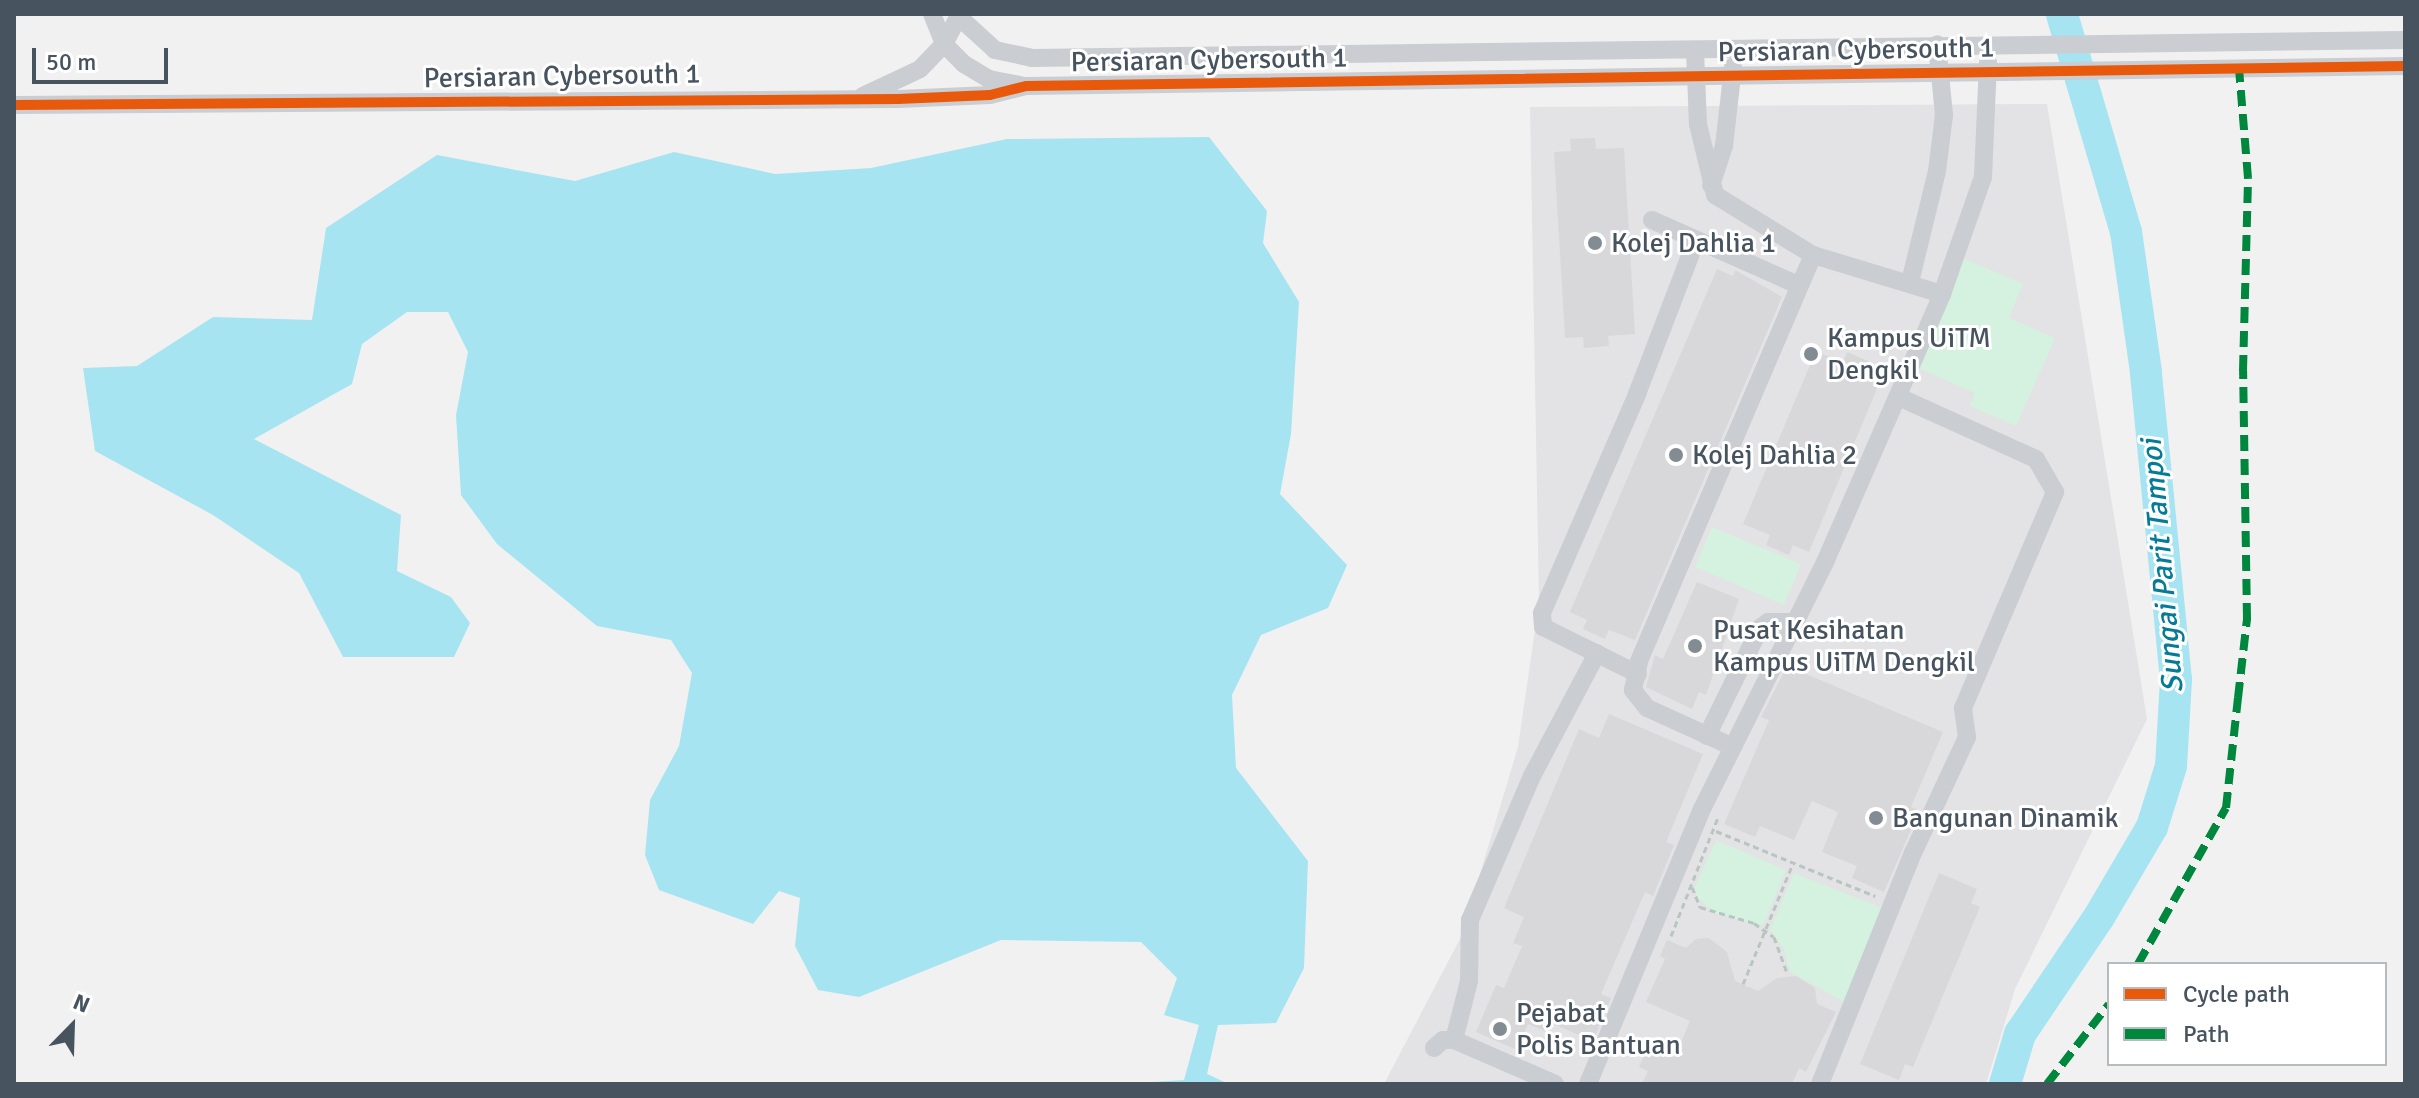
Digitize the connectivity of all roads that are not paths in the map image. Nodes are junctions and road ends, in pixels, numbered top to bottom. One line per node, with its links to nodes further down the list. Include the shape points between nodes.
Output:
1 (932, 14): 5 (street)
2 (960, 16): 5 (street); 8 (street, Persiaran Cybersouth 1, via 995,50 1032,58)
3 (2405, 40): 4 (street, Persiaran Cybersouth 1)
4 (1986, 43): 6 (street, Persiaran Cybersouth 1); 10 (street)
5 (944, 44): 14 (street, via 989,79); 15 (street, via 920,69)
6 (1937, 44): 7 (street, Persiaran Cybersouth 1); 11 (street)
7 (1732, 48): 8 (street, Persiaran Cybersouth 1); 12 (street)
8 (1695, 50): 13 (street)
9 (2405, 66): 10 (street, Persiaran Cybersouth 1)
10 (1989, 71): 11 (street, Persiaran Cybersouth 1); 23 (street, via 1983,177)
11 (1940, 72): 12 (street, Persiaran Cybersouth 1); 21 (street, via 1944,115 1937,171)
12 (1733, 76): 13 (street, Persiaran Cybersouth 1); 17 (street, via 1724,146)
13 (1695, 77): 14 (street, Persiaran Cybersouth 1); 17 (street)
14 (1026, 86): 15 (street, Persiaran Cybersouth 1, via 990,95)
15 (861, 97): 16 (street, Persiaran Cybersouth 1)
16 (14, 105)
17 (1711, 185): 20 (street, via 1729,206)
18 (1652, 220): 19 (street)
19 (1696, 240): 22 (street); 26 (street, via 1637,394 1542,613 1543,627)
20 (1813, 255): 21 (street); 22 (street)
21 (1910, 282): 23 (street)
22 (1796, 284): 27 (street)
23 (1942, 294): 24 (street)
24 (1899, 397): 25 (street); 32 (street, via 2036,459 2055,492 1963,708 1963,747 1924,828)
25 (1794, 622): 28 (street, via 1768,622 1760,628); 29 (street)
26 (1597, 653): 27 (street); 30 (street, via 1532,776 1470,920 1469,981)
27 (1638, 674): 28 (street, via 1633,690 1638,701)
28 (1707, 736): 29 (street)
29 (1733, 747): 34 (street, via 1586,1062)
30 (1454, 1040): 31 (street, via 1443,1040); 33 (street, via 1478,1058 1522,1062)
31 (1434, 1048)
32 (1827, 1079)
33 (1555, 1084)
34 (1588, 1084)

